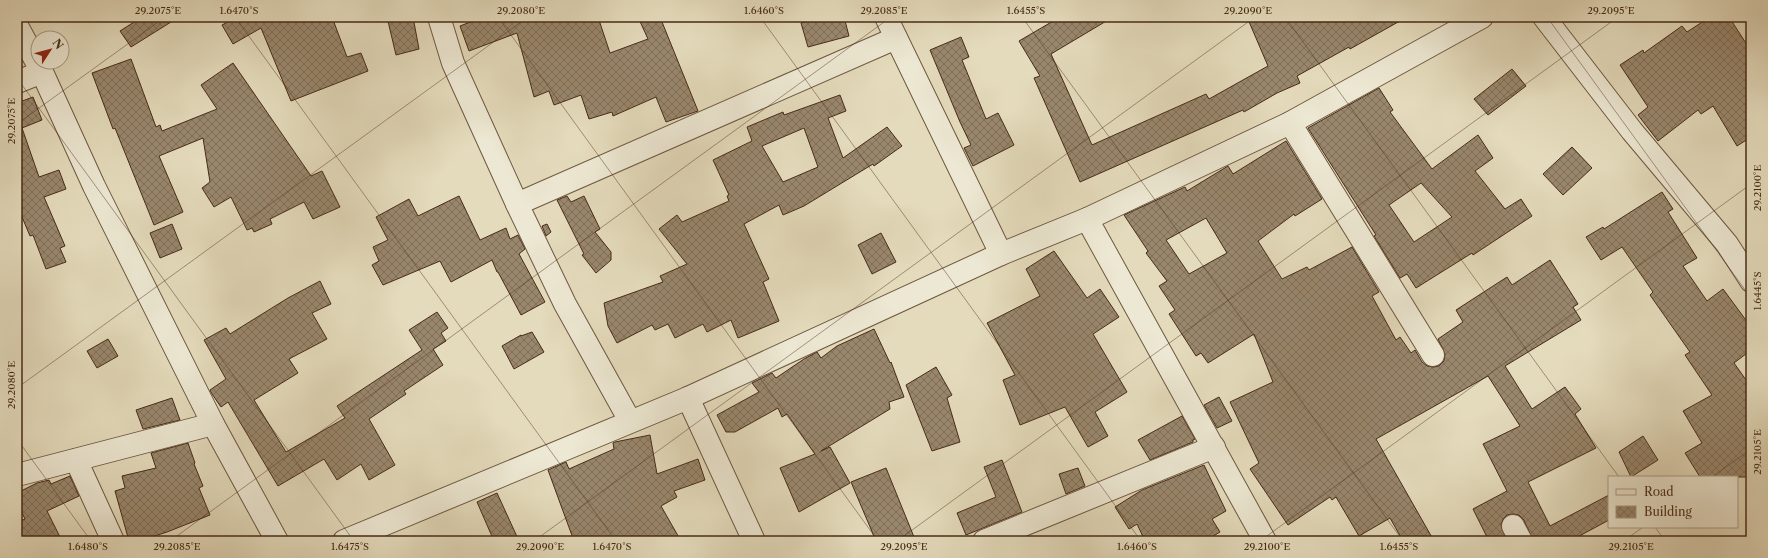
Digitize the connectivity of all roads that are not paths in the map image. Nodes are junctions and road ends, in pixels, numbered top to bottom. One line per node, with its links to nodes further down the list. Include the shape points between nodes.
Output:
1 (439, 17): 10 (street, via 452,63)
2 (886, 17): 6 (street)
3 (1482, 17): 9 (street)
4 (1544, 17): 13 (street, via 1632,131 1727,244)
5 (17, 26): 7 (street)
6 (896, 38): 10 (street); 12 (street)
7 (42, 72): 8 (street); 17 (street, via 94,186)
8 (17, 82)
9 (1290, 123): 11 (street); 14 (street)
10 (517, 204): 16 (street, via 565,304)
11 (1087, 219): 12 (street); 18 (street)
12 (1001, 254): 15 (street)
13 (1751, 281)
14 (1433, 355)
15 (688, 398): 16 (street); 25 (street)
16 (630, 421): 24 (street)
17 (213, 424): 19 (street); 23 (street)
18 (1214, 447): 21 (street); 27 (street)
19 (76, 460): 20 (street); 22 (street)
20 (17, 475)
21 (1022, 534): 26 (street)
22 (113, 541)
23 (277, 541)
24 (344, 541)
25 (754, 541)
26 (984, 541)
27 (1265, 541)

